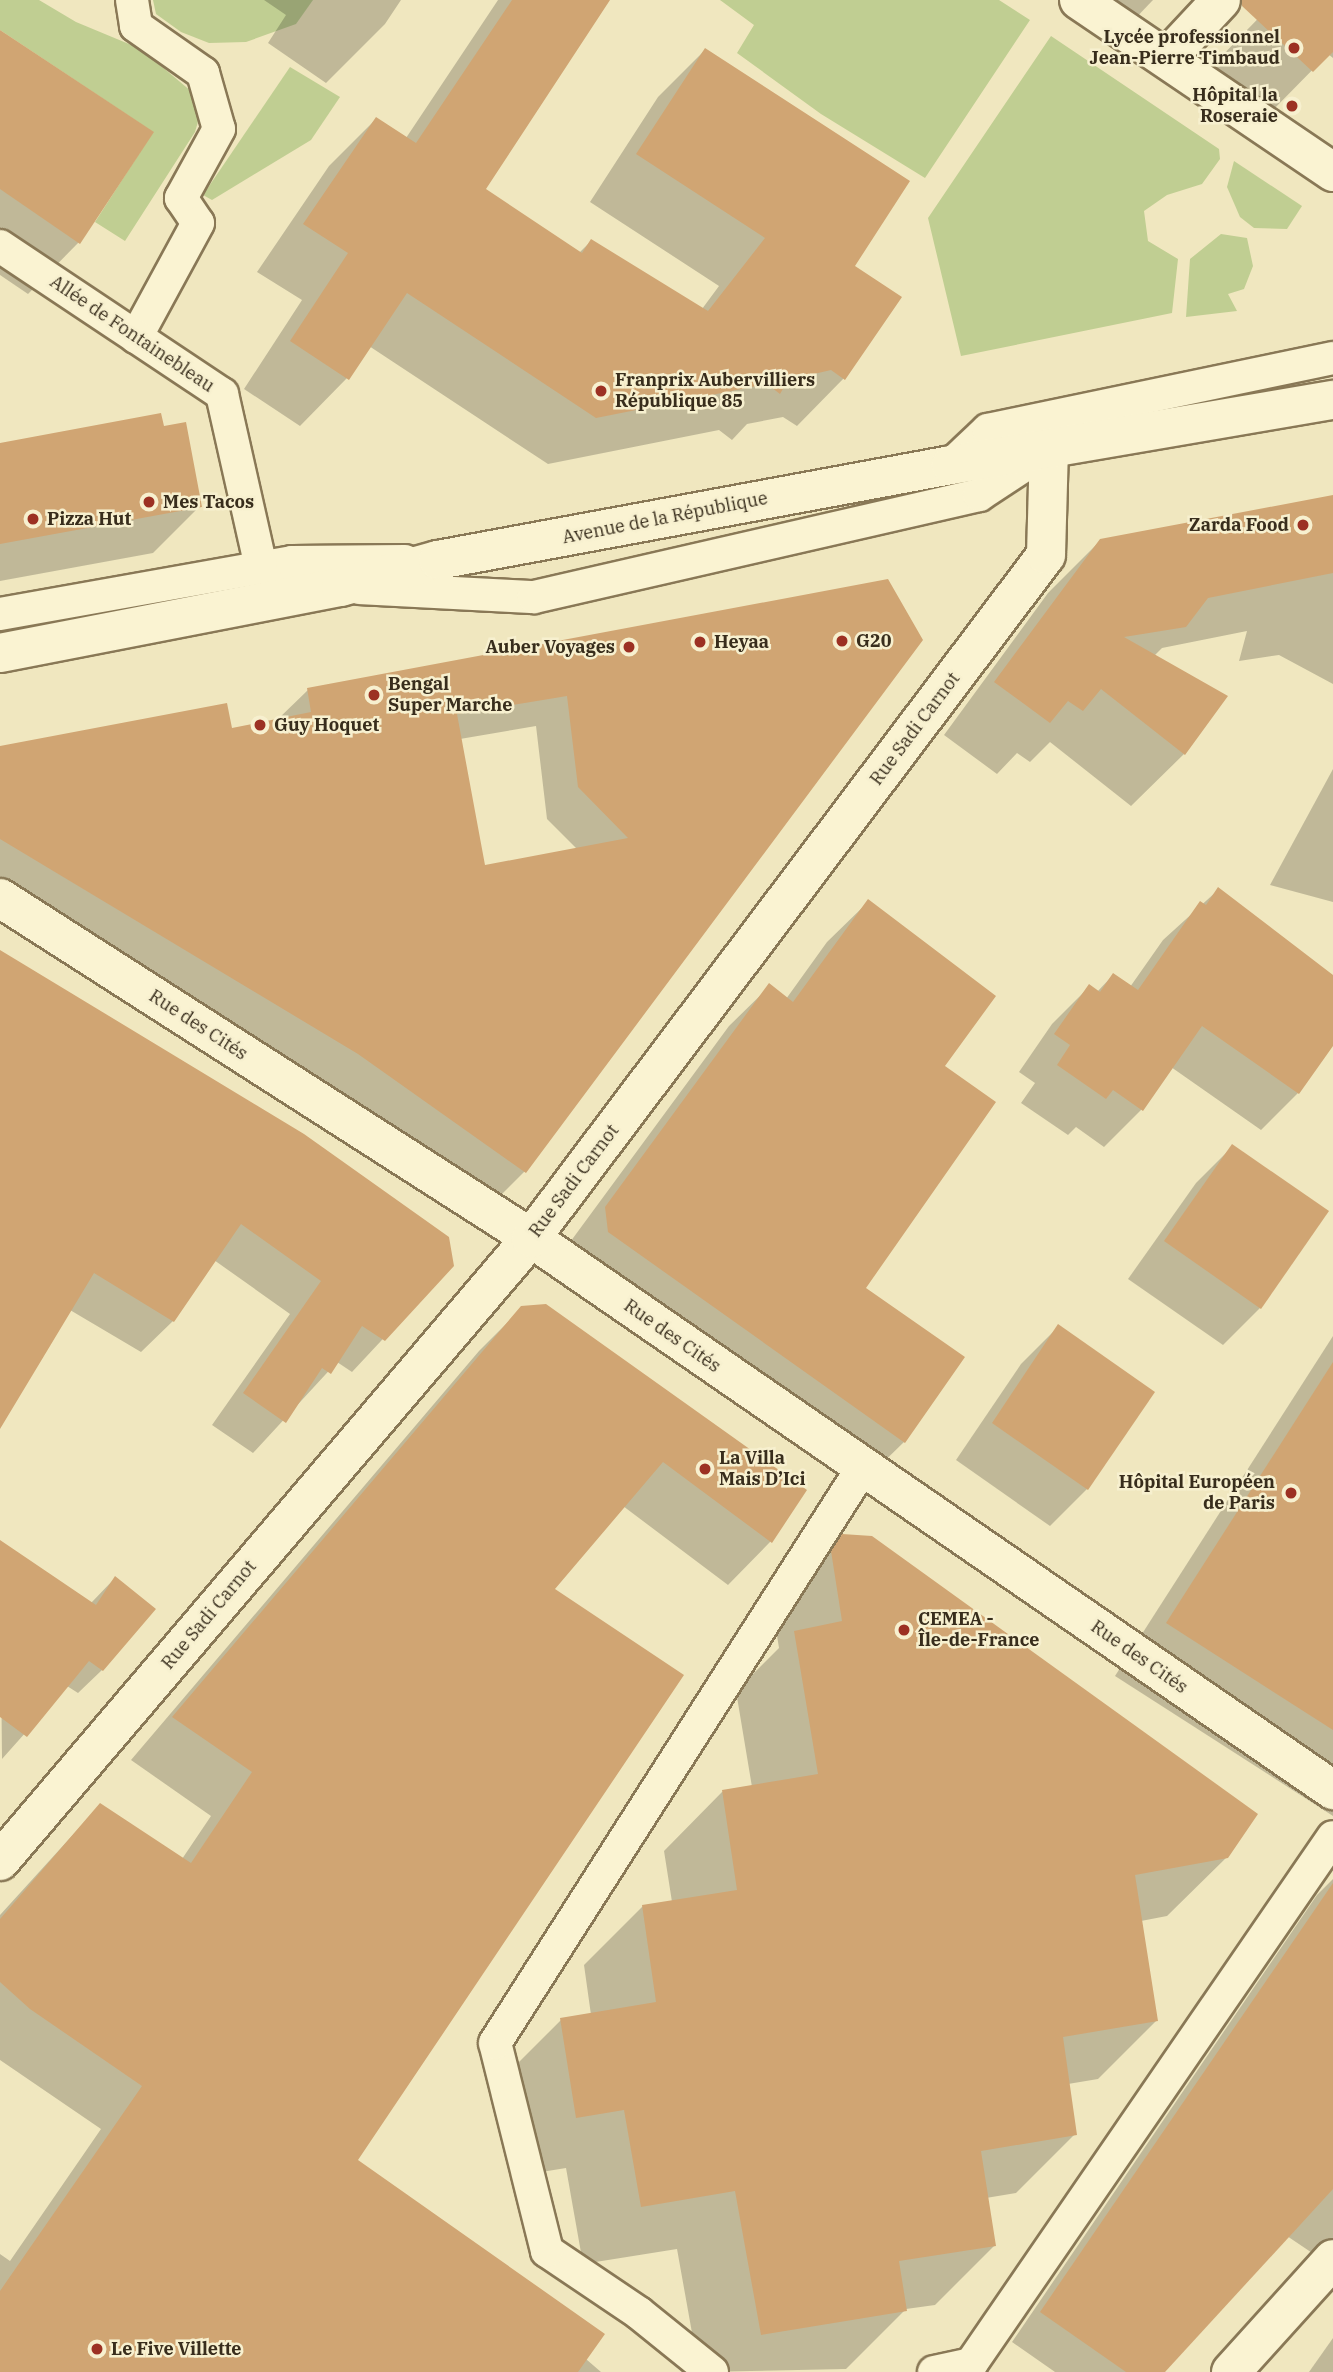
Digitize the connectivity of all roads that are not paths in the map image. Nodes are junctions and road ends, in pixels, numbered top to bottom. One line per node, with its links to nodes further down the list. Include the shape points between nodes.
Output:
1 (132, 0): 7 (lane, via 136,26 203,72 219,129 181,198 198,223)
2 (1079, 0): 4 (street)
3 (1221, 0): 4 (street)
4 (1167, 58): 5 (street)
5 (1333, 172)
6 (0, 246): 7 (lane, Allée de Fontainebleau)
7 (136, 337): 13 (lane, Allée de Fontainebleau, via 222,394)
8 (1333, 358): 11 (lane, via 988,430)
9 (1333, 400): 10 (street, Avenue de la République)
10 (1048, 449): 11 (street, Avenue de la République); 14 (lane, via 979,495 534,597); 18 (street, Rue Sadi Carnot, via 1046,555)
11 (951, 465): 12 (street, Avenue de la République)
12 (438, 560): 13 (lane, via 292,562); 14 (street, Avenue de la République)
13 (261, 568): 15 (lane)
14 (341, 587): 16 (street, Avenue de la République)
15 (0, 614)
16 (0, 653)
17 (0, 898): 18 (street, Rue des Cités)
18 (531, 1238): 19 (street, Rue des Cités); 22 (street, Rue Sadi Carnot)
19 (863, 1467): 20 (street, Rue des Cités); 25 (lane, via 495,2043 547,2251 639,2313)
20 (1333, 1790)
21 (1333, 1837): 24 (lane)
22 (0, 1861)
23 (1333, 2259): 27 (street)
24 (977, 2368): 26 (lane)
25 (712, 2372)
26 (934, 2372)
27 (1231, 2372)

